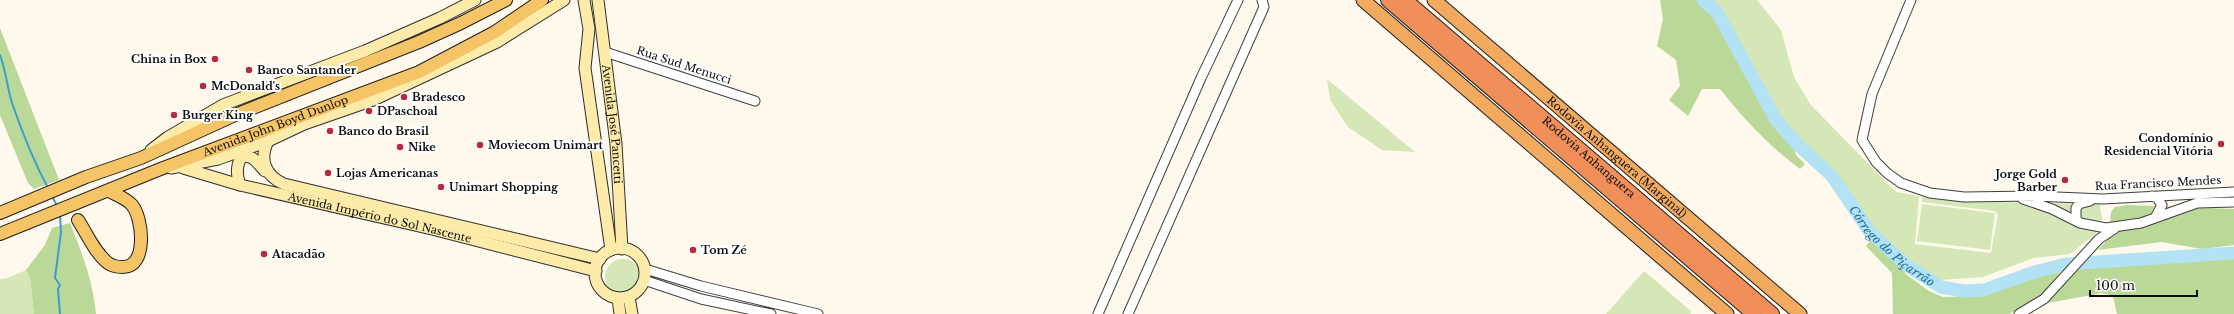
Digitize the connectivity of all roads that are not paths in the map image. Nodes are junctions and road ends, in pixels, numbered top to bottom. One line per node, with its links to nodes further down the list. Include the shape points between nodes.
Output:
1 (475, 0): 17 (main road, Avenida John Boyd Dunlop, via 365,51 223,105 168,137)
2 (506, 0): 17 (main road, Avenida John Boyd Dunlop, via 419,42 235,115)
3 (542, 0): 19 (main road, Avenida John Boyd Dunlop, via 495,32 419,72)
4 (564, 0): 16 (main road, via 497,42 373,100 304,124)
5 (584, 0): 36 (main road, Avenida José Pancetti, via 589,28 585,68)
6 (598, 0): 14 (main road, Avenida José Pancetti)
7 (1238, 0): 47 (street, via 1201,78)
8 (1262, 0): 48 (street, via 1264,7)
9 (1363, 0): 49 (highway)
10 (1388, 0): 50 (highway, Rodovia Anhanguera)
11 (1405, 0): 51 (highway, Rodovia Anhanguera)
12 (1434, 0): 52 (highway, Rodovia Anhanguera (Marginal))
13 (1911, 0): 25 (street, via 1872,94 1862,140 1876,162 1887,173 1915,189 1964,197)
14 (605, 52): 15 (street, Rua Sud Menucci); 36 (main road, Avenida José Pancetti, via 616,144)
15 (755, 101)
16 (268, 141): 18 (main road, via 218,159); 20 (main road, via 264,152)
17 (141, 158): 28 (main road, Avenida John Boyd Dunlop, via 86,177)
18 (178, 167): 19 (main road, Avenida Império do Sol Nascente); 21 (main road, Avenida Império do Sol Nascente)
19 (163, 168): 22 (main road, Avenida John Boyd Dunlop)
20 (268, 173): 21 (main road, via 250,157 240,160 236,168); 37 (main road, Avenida Império do Sol Nascente, via 284,184)
21 (240, 185): 39 (main road, Avenida Império do Sol Nascente, via 432,229)
22 (108, 191): 30 (main road, via 128,201 136,212 141,242 140,253 134,263 125,267 109,264); 34 (main road, Avenida John Boyd Dunlop)
23 (2234, 192): 24 (street, Rua Francisco Mendes)
24 (2152, 196): 26 (street, Rua Francisco Mendes); 29 (street, via 2158,198 2162,205)
25 (2020, 198): 26 (street, Rua Francisco Mendes, via 2034,196); 31 (street, Rua Francisco Mendes, via 2052,209)
26 (2103, 199): 31 (street, via 2079,204 2075,213)
27 (2234, 202): 29 (street, Rua Francisco Mendes, via 2197,203)
28 (0, 213)
29 (2155, 218): 33 (street, Rua Francisco Mendes)
30 (78, 220)
31 (2080, 224): 32 (street, Rua Francisco Mendes)
32 (2094, 227): 33 (street, Rua Francisco Mendes); 35 (street)
33 (2115, 228): 35 (street)
34 (0, 234)
35 (2099, 239): 53 (street, via 2044,299)
36 (617, 250): 37 (main road); 38 (main road, via 637,255)
37 (600, 259): 39 (main road)
38 (645, 269): 40 (main road); 46 (street, via 701,286)
39 (596, 271): 42 (main road, via 597,281 602,290)
40 (644, 280): 41 (main road, via 639,289); 45 (street, via 701,299)
41 (629, 296): 42 (main road); 44 (main road)
42 (618, 298): 43 (main road)
43 (620, 314)
44 (632, 314)
45 (771, 314)
46 (818, 314)
47 (1098, 314)
48 (1128, 314)
49 (1727, 314)
50 (1754, 314)
51 (1772, 314)
52 (1800, 314)
53 (2019, 314)

